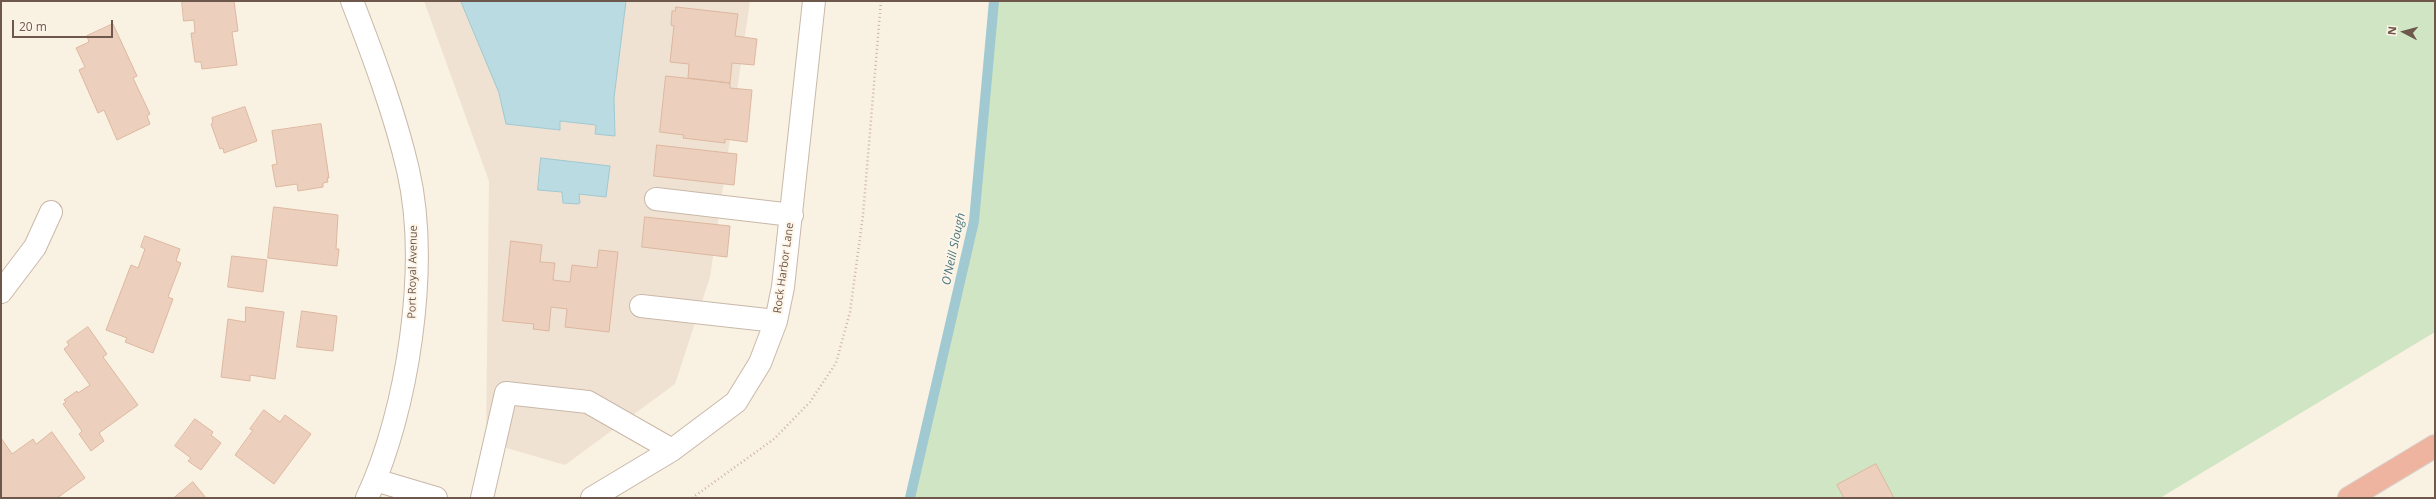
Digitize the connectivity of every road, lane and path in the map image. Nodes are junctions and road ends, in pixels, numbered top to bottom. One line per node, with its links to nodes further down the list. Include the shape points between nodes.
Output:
1 (352, 1): 12 (street, Port Royal Avenue, via 373,56 408,171 416,233 414,306 407,365 394,422)
2 (814, 1): 6 (street, Rock Harbor Lane)
3 (882, 1): 16 (path, via 864,215 850,312 836,363 810,402 774,439)
4 (656, 199): 6 (street)
5 (51, 212): 7 (street, via 35,247)
6 (792, 215): 9 (street, Rock Harbor Lane)
7 (1, 292)
8 (641, 306): 9 (street)
9 (776, 321): 11 (street, Rock Harbor Lane, via 760,363 736,402)
10 (2435, 446): 17 (highway)
11 (672, 450): 14 (street, via 588,402 506,393); 15 (street, Rock Harbor Lane)
12 (371, 489): 13 (street)
13 (436, 498)
14 (482, 498)
15 (592, 498)
16 (692, 498)
17 (2349, 498)

